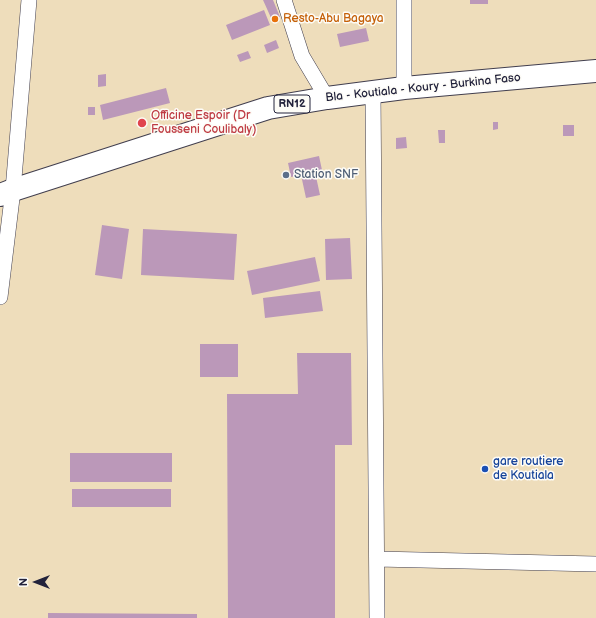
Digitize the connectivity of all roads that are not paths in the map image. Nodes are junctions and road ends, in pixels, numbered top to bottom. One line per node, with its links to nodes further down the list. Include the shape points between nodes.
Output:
1 (29, 0): 8 (street)
2 (284, 0): 7 (street, via 302,56)
3 (404, 0): 5 (street)
4 (596, 70): 5 (main road, Bla - Koutiala - Koury - Burkina Faso / RN12)
5 (404, 88): 6 (main road, Bla - Koutiala - Koury - Burkina Faso / RN12)
6 (373, 92): 7 (main road, Bla - Koutiala - Koury - Burkina Faso / RN12); 10 (street)
7 (327, 98): 8 (main road, Bla - Koutiala - Koury - Burkina Faso / RN12, via 268,108)
8 (7, 192): 9 (street)
9 (0, 297)
10 (377, 560): 11 (street); 12 (street)
11 (596, 564)
12 (377, 618)

